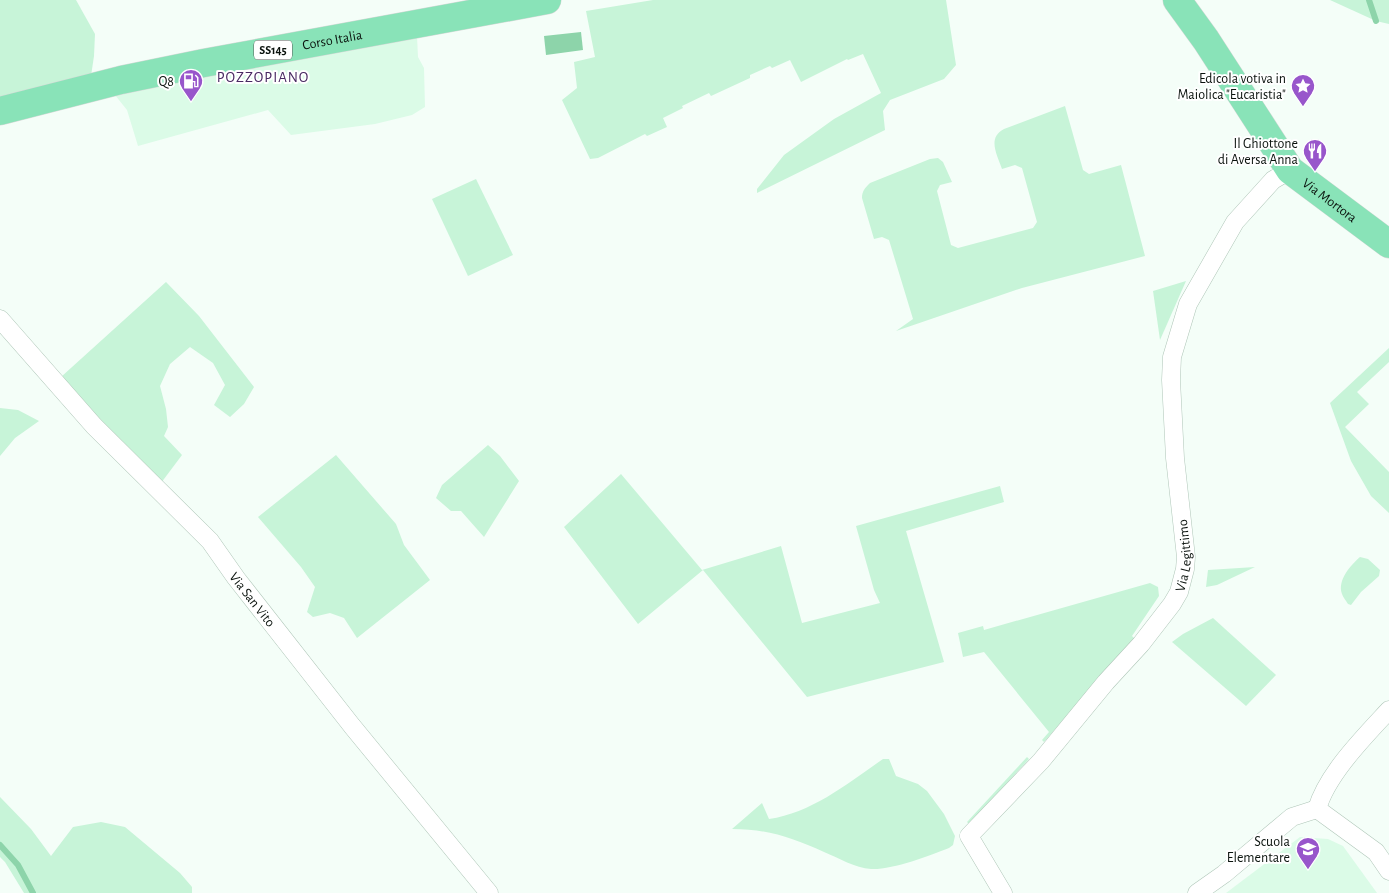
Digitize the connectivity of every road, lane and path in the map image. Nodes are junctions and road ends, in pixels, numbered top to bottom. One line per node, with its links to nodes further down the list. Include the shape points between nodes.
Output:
1 (547, 0): 3 (main road, Corso Italia / SS145, via 204,62)
2 (1177, 0): 4 (main road, Via Mortora)
3 (0, 111)
4 (1290, 170): 5 (main road, Via Mortora); 11 (street, Via Legittimo, via 1273,180 1235,222 1188,304 1172,357 1175,458 1186,557 1179,592 1141,644 1041,761 969,836)
5 (1389, 244)
6 (0, 319): 10 (street, Via San Vito, via 94,426 210,540 352,726)
7 (1389, 710): 8 (street, via 1352,750 1320,797)
8 (1317, 809): 9 (street, via 1376,852); 12 (street, via 1292,817)
9 (1389, 872)
10 (489, 893)
11 (1003, 893)
12 (1197, 893)

